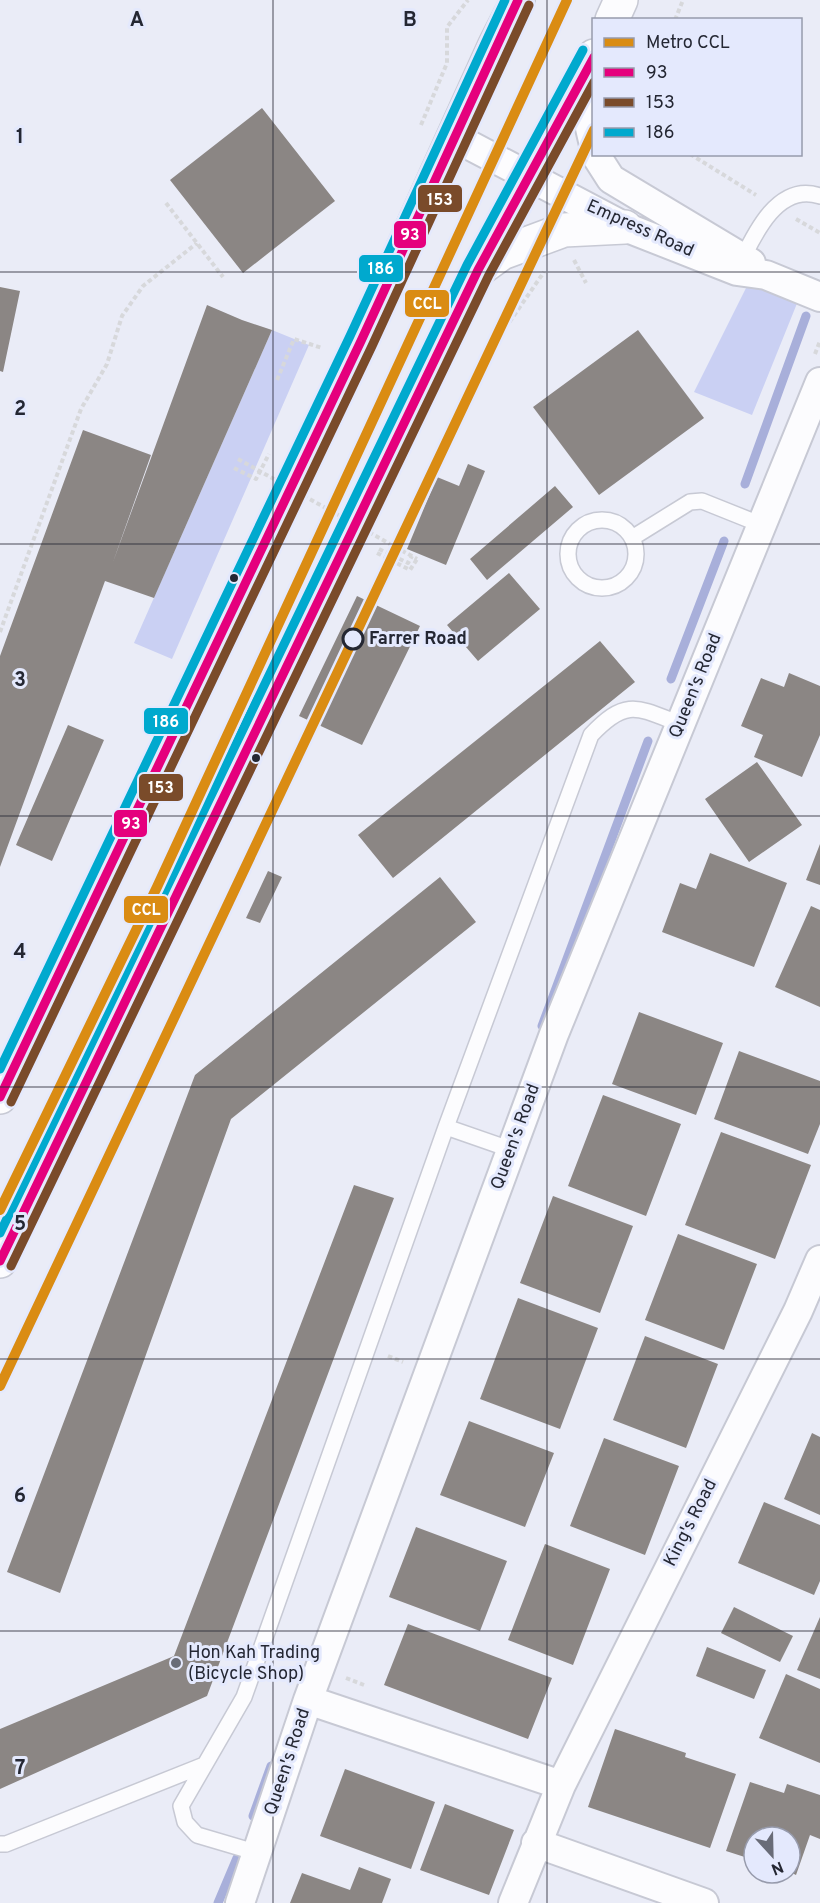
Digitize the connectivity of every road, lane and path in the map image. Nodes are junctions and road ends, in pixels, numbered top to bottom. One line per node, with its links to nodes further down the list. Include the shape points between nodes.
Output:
1 (468, 0): 9 (path, via 447,27 447,63)
2 (518, 0): 11 (highway)
3 (621, 0): 5 (highway)
4 (683, 0): 6 (path)
5 (613, 18)
6 (676, 18)
7 (592, 60): 13 (highway)
8 (592, 112): 10 (street)
9 (421, 126)
10 (592, 136)
11 (454, 137): 13 (street, Empress Road); 38 (highway, via 361,340)
12 (597, 156): 19 (street, Empress Road, via 611,179)
13 (530, 176): 16 (street, Empress Road); 20 (highway)
14 (820, 196): 19 (lane, via 799,192 775,206)
15 (166, 204): 18 (path)
16 (625, 226): 17 (highway); 19 (street, Empress Road)
17 (568, 242): 20 (highway, via 502,253); 22 (path); 27 (path)
18 (197, 243): 21 (path); 36 (path, via 143,286 122,316 107,364 81,410)
19 (740, 264): 23 (street, Empress Road)
20 (478, 270): 43 (highway)
21 (223, 277)
22 (586, 283)
23 (820, 297)
24 (327, 338): 25 (path)
25 (322, 348): 26 (path); 28 (path, via 294,339)
26 (318, 357)
27 (484, 359)
28 (277, 380)
29 (820, 382): 33 (street, Queen's Road)
30 (272, 448): 32 (path, via 256,479)
31 (237, 459): 35 (path, bridge)
32 (234, 468)
33 (762, 525): 34 (lane, via 702,501 690,502); 37 (street, Queen's Road)
34 (632, 538): 34 (lane, via 636,550 633,568 621,583 596,588 575,576 569,565 567,552 571,540 589,523 613,522)
35 (412, 556): 35 (path, bridge, via 408,563 378,551 410,570 417,559)
36 (0, 632)
37 (680, 724): 40 (lane, via 639,709 625,709 608,718 591,735); 41 (street, Queen's Road, via 554,1034)
38 (10, 1056): 39 (highway)
39 (0, 1097)
40 (446, 1127): 41 (lane); 44 (lane)
41 (512, 1150): 46 (street, Queen's Road)
42 (820, 1260): 48 (street, King's Road)
43 (0, 1261)
44 (367, 1349): 45 (path); 47 (lane, via 244,1697)
45 (410, 1364)
46 (308, 1700): 48 (street); 51 (street, Queen's Road)
47 (204, 1765): 50 (lane); 51 (lane, via 181,1806 185,1822 197,1835)
48 (561, 1785): 49 (street, King's Road)
49 (536, 1843): 53 (street, King's Road); 54 (street)
50 (0, 1844)
51 (258, 1853): 52 (street, Queen's Road)
52 (240, 1903)
53 (513, 1903)
54 (704, 1903)

